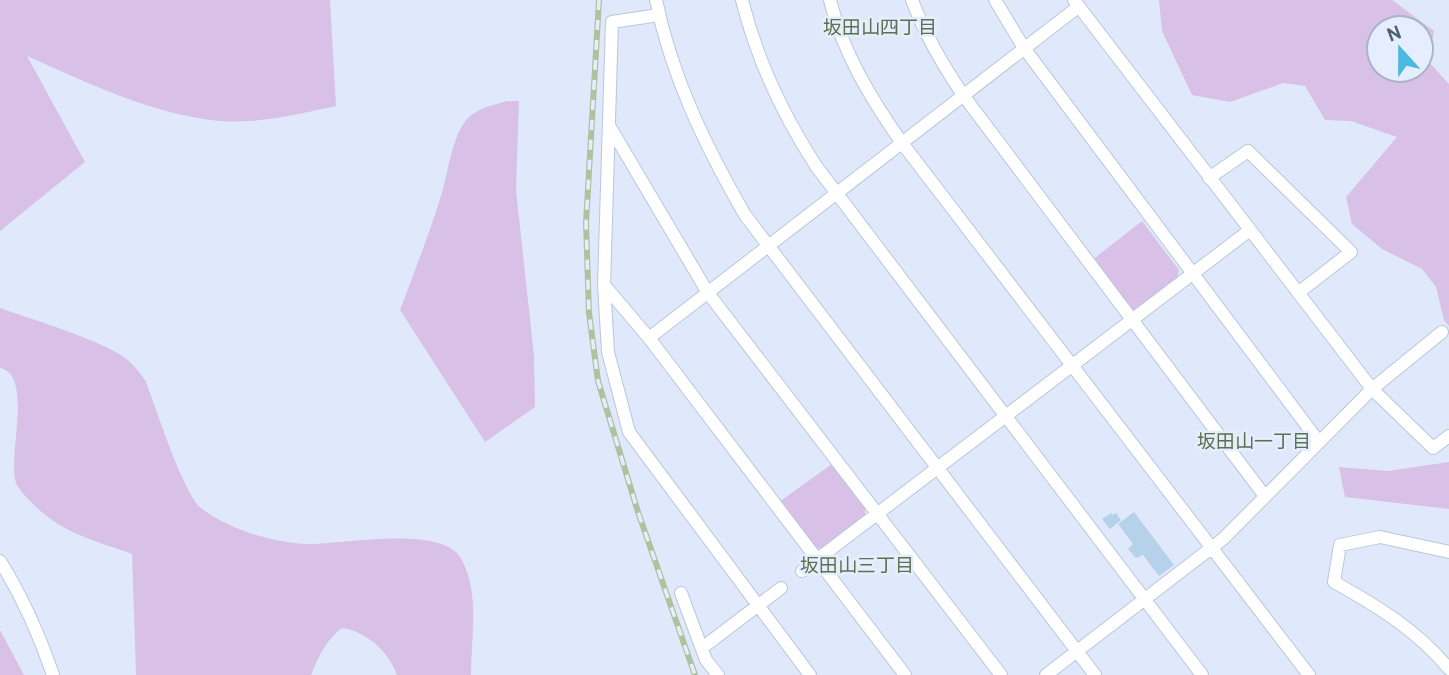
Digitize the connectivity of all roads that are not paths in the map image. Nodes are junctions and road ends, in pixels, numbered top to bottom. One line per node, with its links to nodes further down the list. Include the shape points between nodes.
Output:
1 (656, 0): 7 (street)
2 (742, 0): 13 (street, via 784,114)
3 (830, 0): 11 (street, via 859,75)
4 (912, 0): 9 (street, via 937,56)
5 (995, 0): 8 (street)
6 (1076, 3): 8 (street); 12 (street)
7 (659, 15): 10 (street, via 612,22); 15 (street, via 700,134)
8 (1024, 48): 9 (street); 16 (street)
9 (963, 95): 11 (street); 20 (street)
10 (610, 127): 17 (street); 18 (street)
11 (902, 143): 13 (street); 23 (street)
12 (1209, 178): 14 (street); 19 (street, via 1248,151 1351,252)
13 (835, 195): 15 (street); 25 (street)
14 (1250, 230): 16 (street); 19 (street)
15 (768, 247): 18 (street); 28 (street)
16 (1193, 272): 20 (street); 27 (street)
17 (604, 285): 22 (street); 39 (street, via 608,352 629,432)
18 (708, 293): 22 (street); 30 (street)
19 (1298, 293): 24 (street)
20 (1132, 319): 23 (street); 29 (street)
21 (1442, 332): 24 (street)
22 (649, 338): 33 (street)
23 (1071, 365): 25 (street); 31 (street)
24 (1372, 389): 26 (street, via 1433,448); 27 (street)
25 (1004, 415): 28 (street); 38 (street)
26 (1449, 436)
27 (1319, 442): 29 (street)
28 (937, 468): 30 (street); 41 (street)
29 (1264, 495): 31 (street)
30 (876, 514): 33 (street); 47 (street)
31 (1212, 548): 38 (street); 51 (street)
32 (1449, 552): 42 (street, via 1380,537 1340,545 1334,582 1405,625)
33 (817, 560): 35 (street); 46 (street)
34 (0, 561): 43 (street, via 22,597)
35 (802, 571)
36 (781, 588): 39 (street)
37 (681, 593): 40 (street)
38 (1145, 601): 41 (street); 50 (street)
39 (758, 607): 40 (street); 45 (street)
40 (702, 648): 44 (street)
41 (1077, 652): 48 (street); 49 (street)
42 (1449, 669)
43 (53, 675)
44 (718, 675)
45 (810, 675)
46 (905, 675)
47 (1001, 675)
48 (1046, 675)
49 (1095, 675)
50 (1202, 675)
51 (1309, 675)

